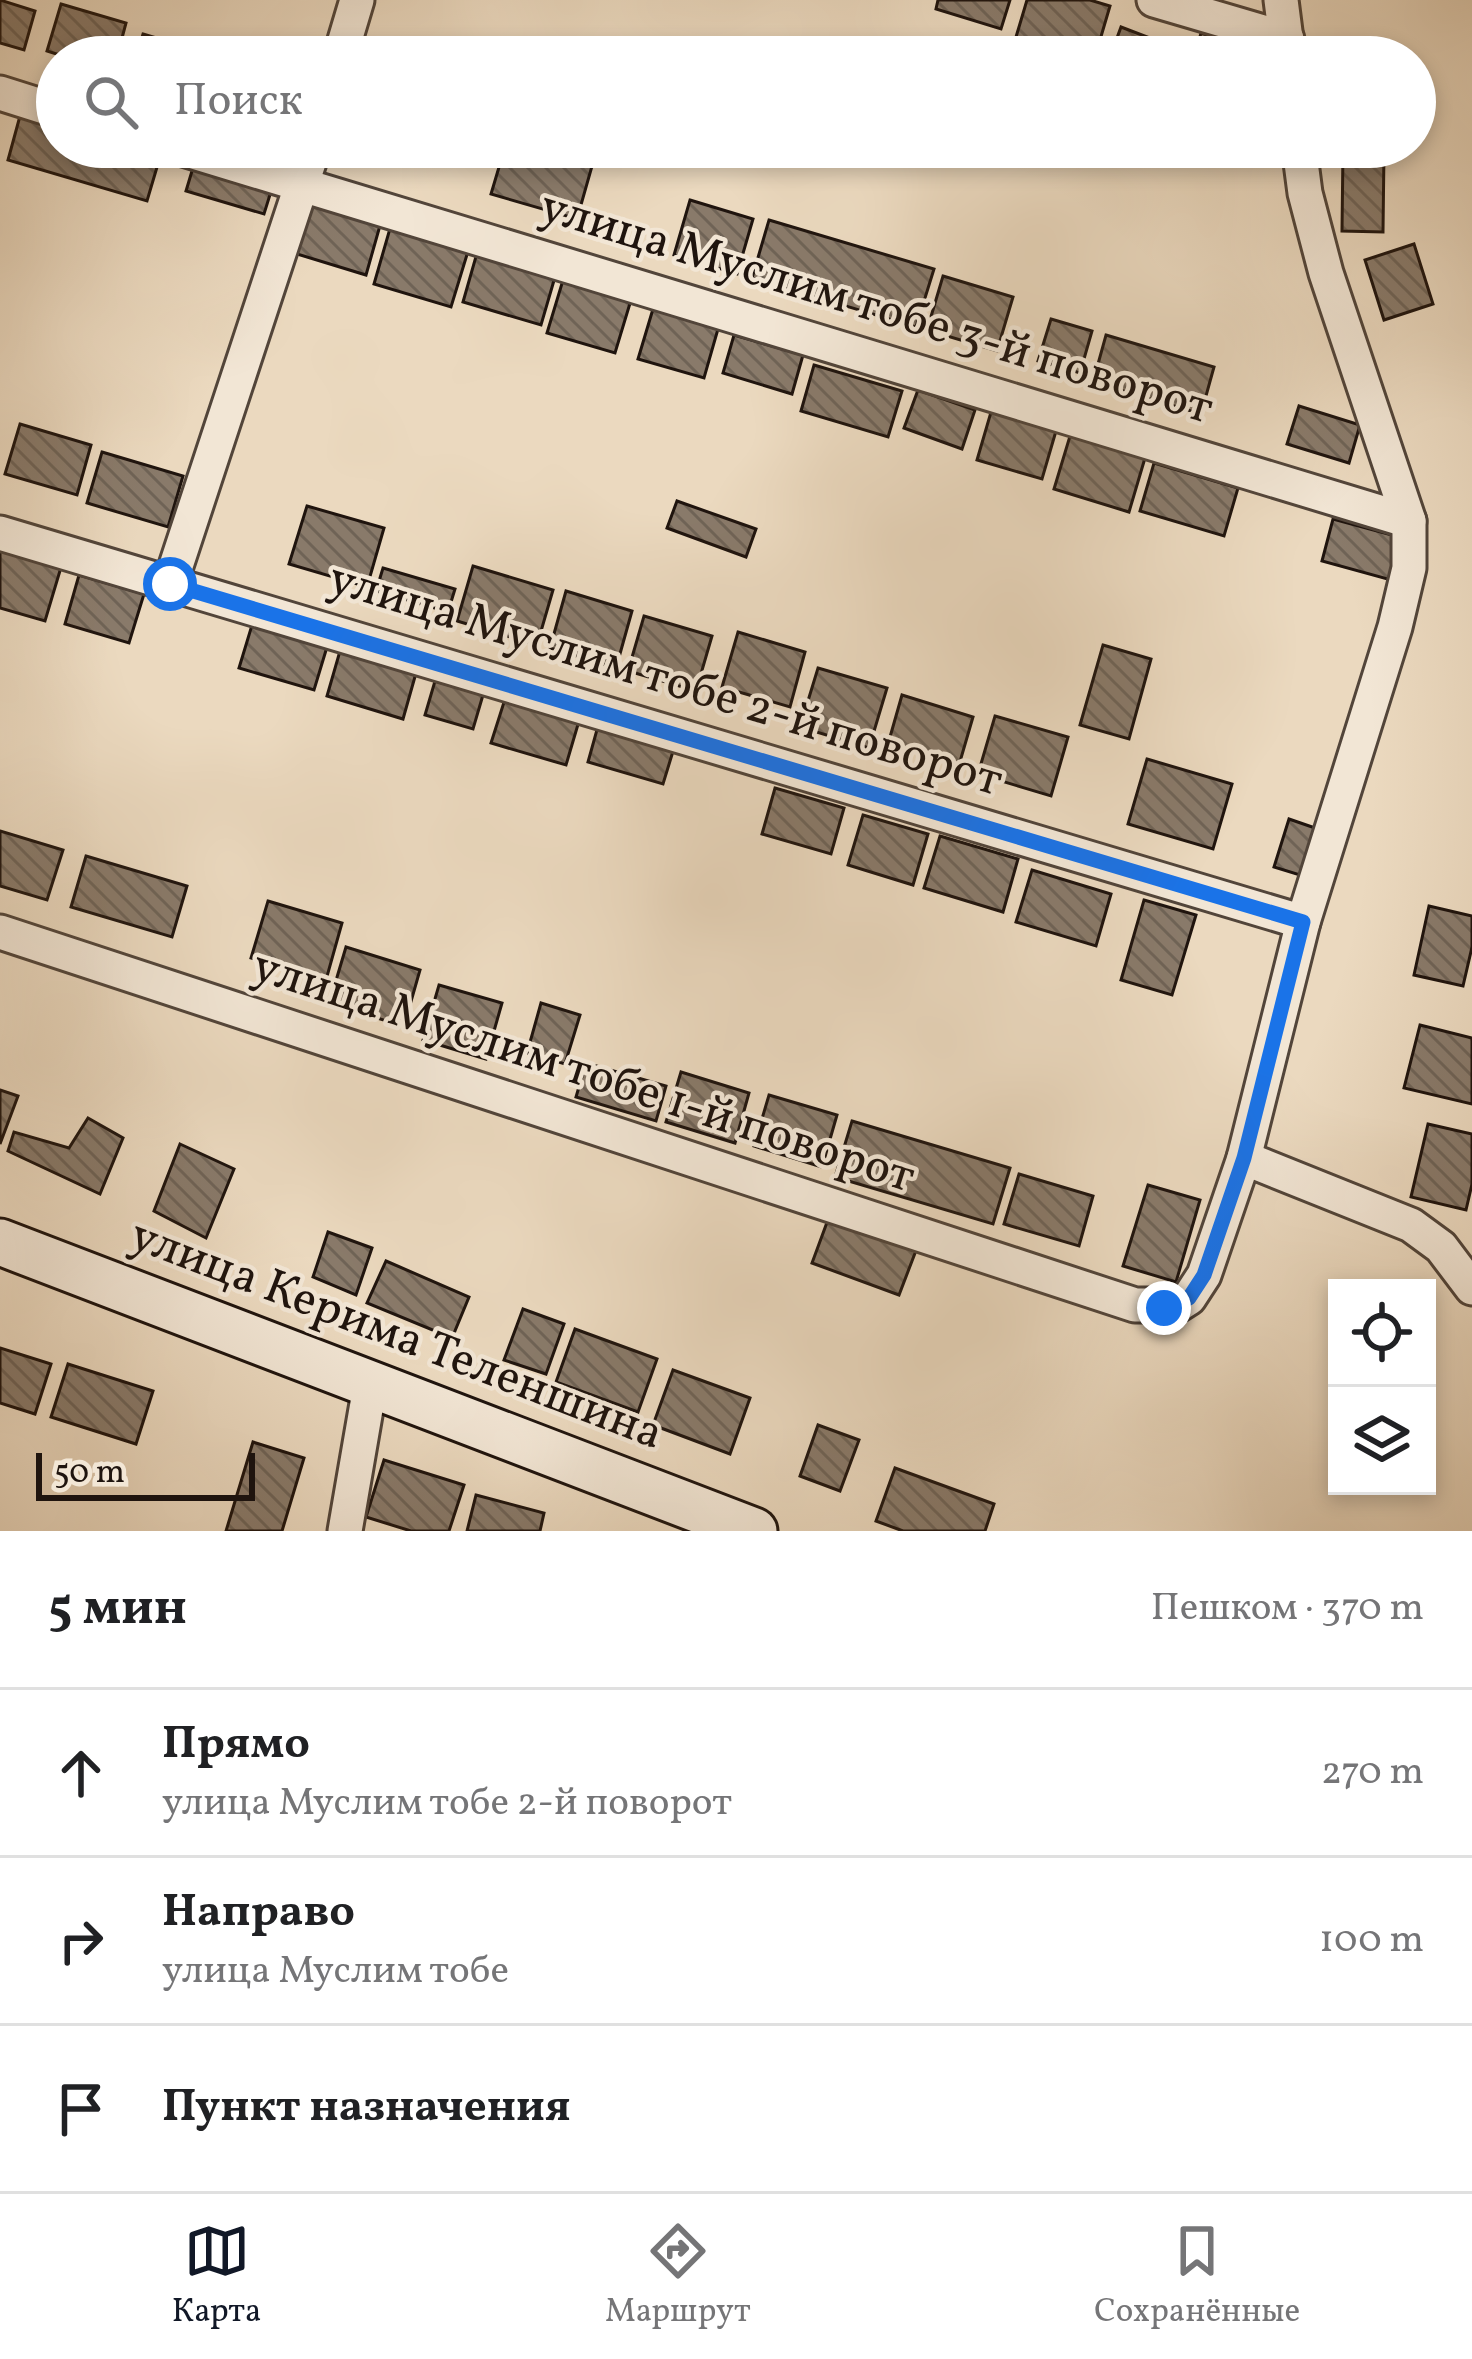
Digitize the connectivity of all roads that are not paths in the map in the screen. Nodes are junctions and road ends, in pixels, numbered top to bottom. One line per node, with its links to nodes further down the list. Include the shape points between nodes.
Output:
1 (357, 0): 4 (street)
2 (1154, 0): 5 (street)
3 (1281, 0): 6 (street)
4 (346, 36)
5 (1254, 36)
6 (1286, 36)
7 (0, 93): 8 (street)
8 (36, 104)
9 (246, 168): 12 (street, улица Муслим тобе 3-й поворот)
10 (307, 168): 12 (street)
11 (1303, 168): 13 (street, via 1326,273)
12 (302, 185): 13 (street, улица Муслим тобе 3-й поворот); 15 (street)
13 (1409, 520): 16 (street, via 1409,568 1395,627)
14 (0, 533): 15 (street, улица Муслим тобе 2-й поворот)
15 (170, 584): 16 (street, улица Муслим тобе 2-й поворот)
16 (1303, 922): 18 (street)
17 (0, 932): 18 (street, улица Муслим тобе 1-й поворот, via 1136,1306 1178,1305 1198,1288)
18 (1244, 1158): 20 (street, via 1412,1225)
19 (0, 1242): 21 (street, улица Керима Теленшина)
20 (1472, 1288)
21 (370, 1386): 22 (street); 23 (street, улица Керима Теленшина)
22 (344, 1531)
23 (754, 1531)

